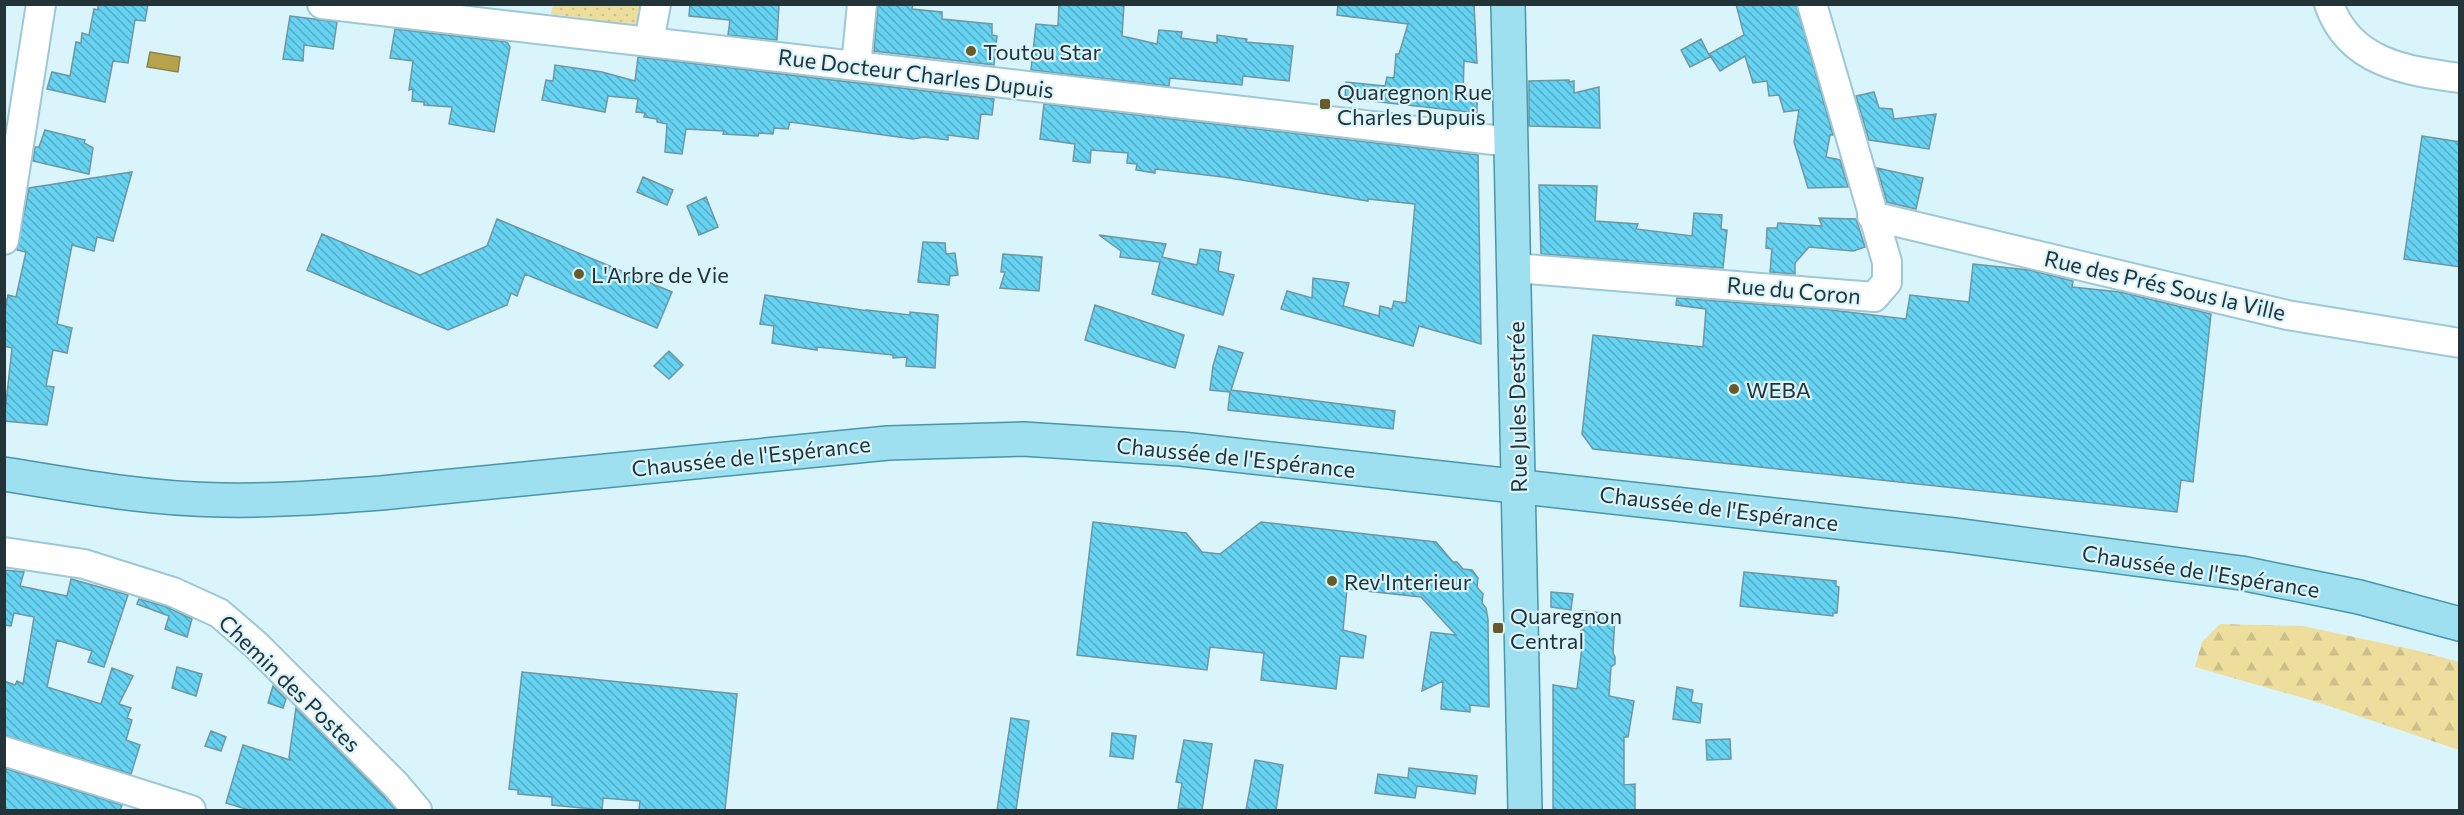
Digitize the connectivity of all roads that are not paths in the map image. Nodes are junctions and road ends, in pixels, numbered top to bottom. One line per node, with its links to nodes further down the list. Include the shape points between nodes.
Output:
1 (41, 4): 13 (street)
2 (321, 4): 8 (street, Rue Docteur Charles Dupuis)
3 (656, 4): 9 (street)
4 (862, 4): 10 (street)
5 (1508, 4): 12 (main road, Rue Jules Destrée)
6 (1812, 4): 14 (street, Rue du Coron)
7 (2329, 4): 11 (street, via 2351,41 2369,54 2393,67)
8 (533, 17): 9 (street, Rue Docteur Charles Dupuis)
9 (649, 42): 10 (street, Rue Docteur Charles Dupuis)
10 (856, 66): 12 (street, Rue Docteur Charles Dupuis)
11 (2460, 78)
12 (1511, 142): 16 (main road, Rue Jules Destrée)
13 (11, 158): 15 (street)
14 (1872, 216): 16 (street, Rue du Coron, via 1887,262 1887,282 1874,297); 17 (street, Rue des Prés Sous la Ville, via 2287,315)
15 (5, 232)
16 (1514, 268): 19 (main road, Rue Jules Destrée)
17 (2460, 343)
18 (4, 474): 19 (main road, Chaussée de l'Espérance, via 158,496 221,500 309,498 888,443 1023,439 1181,449)
19 (1519, 487): 21 (main road, Chaussée de l'Espérance, via 1954,535 2241,573 2359,597); 25 (main road, Rue Jules Destrée)
20 (4, 552): 24 (street, Chemin des Postes, via 84,564 173,592 219,613 256,645)
21 (2460, 624)
22 (4, 751): 23 (street)
23 (191, 810)
24 (417, 810)
25 (1525, 810)

